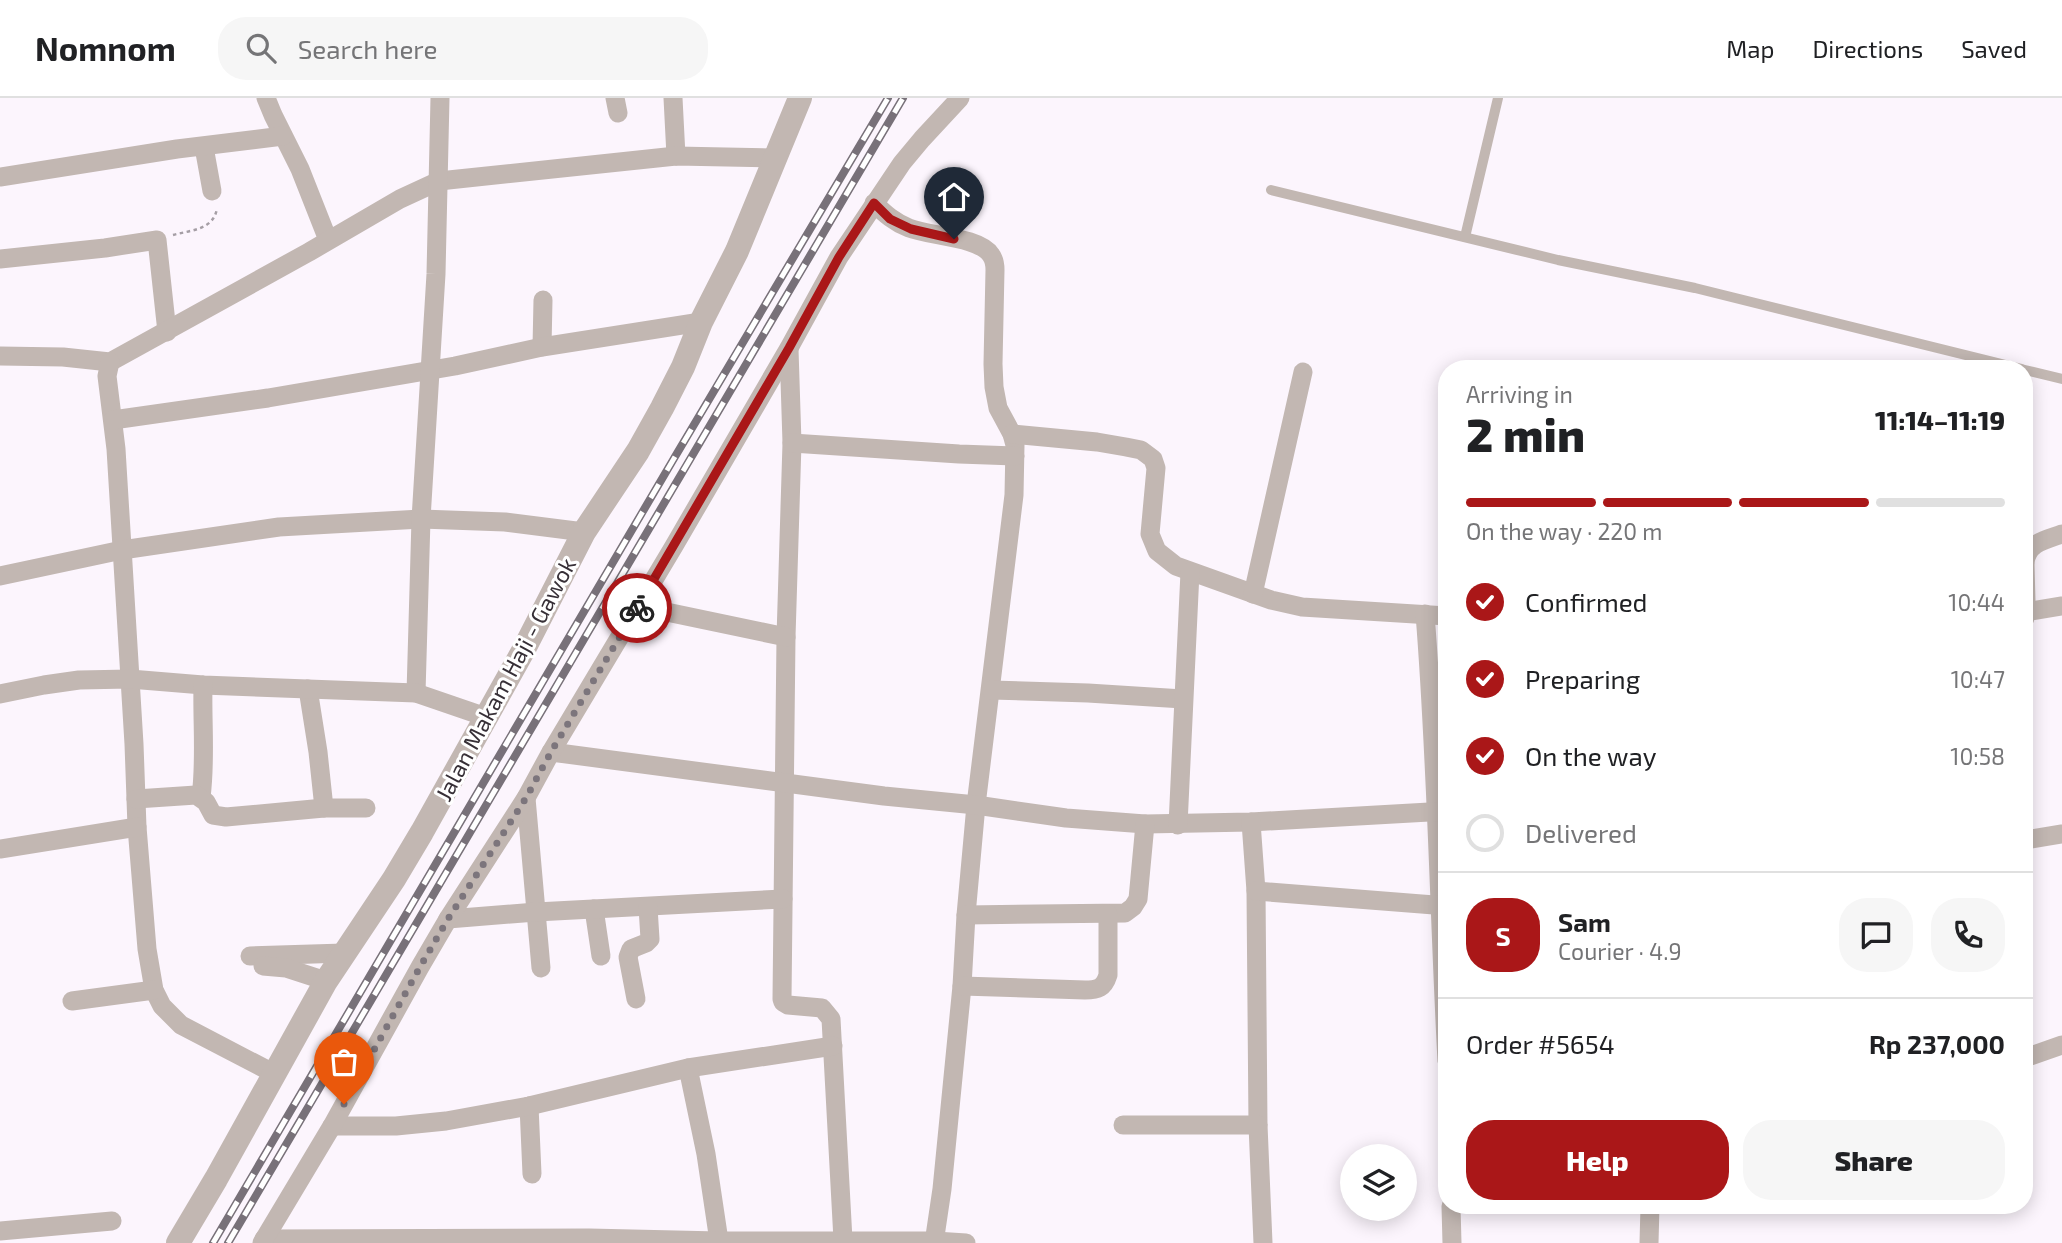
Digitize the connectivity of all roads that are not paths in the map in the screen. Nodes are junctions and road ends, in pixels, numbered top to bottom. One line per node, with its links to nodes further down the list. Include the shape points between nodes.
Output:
1 (266, 98): 7 (street)
2 (440, 98): 12 (street)
3 (673, 98): 9 (street)
4 (800, 98): 10 (street, Jalan Makam Haji - Gawok)
5 (960, 98): 15 (street, via 922,138)
6 (1498, 98): 16 (lane)
7 (284, 136): 8 (street); 17 (street)
8 (204, 147): 11 (street); 14 (street)
9 (677, 156): 10 (street); 12 (street)
10 (775, 158): 20 (street, Jalan Makam Haji - Gawok, via 737,251)
11 (0, 177)
12 (439, 181): 17 (street); 27 (street)
13 (1271, 190): 16 (lane)
14 (212, 191)
15 (874, 203): 23 (street); 32 (street, via 890,219 911,229 977,244 992,256 994,387 998,408)
16 (1465, 237): 25 (lane, via 1695,288)
17 (328, 240): 21 (street)
18 (0, 259): 21 (street, via 157,240)
19 (543, 300): 22 (street)
20 (701, 322): 22 (street); 36 (street, Jalan Makam Haji - Gawok, via 662,408)
21 (167, 332): 26 (street)
22 (542, 347): 27 (street)
23 (789, 348): 33 (street); 43 (street)
24 (0, 356): 26 (street)
25 (1983, 360)
26 (110, 362): 31 (street, via 107,376)
27 (430, 370): 31 (street); 35 (street)
28 (1303, 372): 42 (street)
29 (2033, 372): 30 (lane)
30 (2062, 379)
31 (113, 420): 39 (street)
32 (1012, 434): 34 (street); 40 (street, via 1097,442 1141,450 1153,459 1152,543 1165,559)
33 (792, 443): 34 (street); 48 (street)
34 (1015, 456): 52 (street)
35 (421, 519): 36 (street, via 505,522); 39 (street, via 279,527); 53 (street)
36 (584, 532): 56 (street, Jalan Makam Haji - Gawok)
37 (2062, 534): 38 (street)
38 (2033, 546)
39 (122, 550): 41 (street); 49 (street)
40 (1190, 572): 42 (street); 55 (street)
41 (0, 576)
42 (1254, 594): 46 (street, via 1302,607)
43 (638, 606): 48 (street); 57 (street)
44 (2062, 606): 45 (street)
45 (2033, 612)
46 (1425, 614): 47 (street); 58 (street)
47 (1438, 615)
48 (786, 637): 59 (street)
49 (130, 679): 50 (street); 54 (street, via 79,680); 62 (street)
50 (203, 685): 51 (street); 60 (street)
51 (308, 689): 53 (street); 64 (street)
52 (991, 690): 55 (street); 63 (street)
53 (416, 693): 56 (street)
54 (0, 694)
55 (1182, 699): 69 (street)
56 (486, 717): 83 (street, Jalan Makam Haji - Gawok, via 394,879)
57 (551, 752): 59 (street); 61 (street)
58 (1438, 769)
59 (786, 783): 63 (street); 75 (street)
60 (201, 797): 62 (street); 64 (street, via 215,817)
61 (526, 798): 79 (street); 82 (street)
62 (136, 799): 70 (street)
63 (976, 805): 68 (street); 81 (street)
64 (324, 808): 65 (street)
65 (366, 808)
66 (1438, 811): 67 (street)
67 (1251, 822): 69 (street); 74 (street)
68 (1145, 824): 69 (street); 80 (street, via 1138,899 1125,913)
69 (1178, 825)
70 (137, 827): 73 (street); 88 (street)
71 (2062, 834): 72 (street)
72 (2033, 839)
73 (0, 849)
74 (1256, 891): 76 (street); 98 (street)
75 (783, 899): 77 (street); 92 (street, via 783,1002 822,1008 831,1019)
76 (1438, 906)
77 (648, 907): 78 (street); 89 (street, via 650,939 631,949 628,957)
78 (594, 909): 79 (street); 84 (street)
79 (536, 912): 82 (street); 85 (street)
80 (1108, 914): 81 (street); 87 (street, via 1108,975 1100,988)
81 (966, 915): 87 (street)
82 (448, 919): 99 (street)
83 (344, 953): 86 (street, Jalan Makam Haji - Gawok); 86 (street, via 256,961)
84 (601, 956)
85 (541, 968)
86 (326, 981): 95 (street, Jalan Makam Haji - Gawok)
87 (962, 986): 111 (street)
88 (154, 990): 90 (street); 95 (street, via 181,1025)
89 (636, 999)
90 (72, 1001)
91 (2062, 1045): 93 (street)
92 (833, 1046): 94 (street); 106 (street)
93 (2033, 1055)
94 (688, 1068): 96 (street); 110 (street)
95 (275, 1074): 112 (street, Jalan Makam Haji - Gawok)
96 (528, 1106): 99 (street, via 446,1121); 100 (street)
97 (1123, 1125): 98 (street)
98 (1258, 1125): 114 (street)
99 (332, 1126): 107 (street)
100 (531, 1174)
101 (1451, 1214): 115 (street)
102 (1650, 1214): 116 (street)
103 (112, 1220): 104 (street)
104 (0, 1231)
105 (589, 1240): 109 (street); 110 (street)
106 (844, 1240): 110 (street); 111 (street)
107 (263, 1241): 108 (street)
108 (318, 1241): 109 (street)
109 (478, 1241)
110 (719, 1241)
111 (934, 1242): 113 (street)
112 (178, 1243)
113 (966, 1243)
114 (1263, 1243)
115 (1452, 1243)
116 (1649, 1243)

